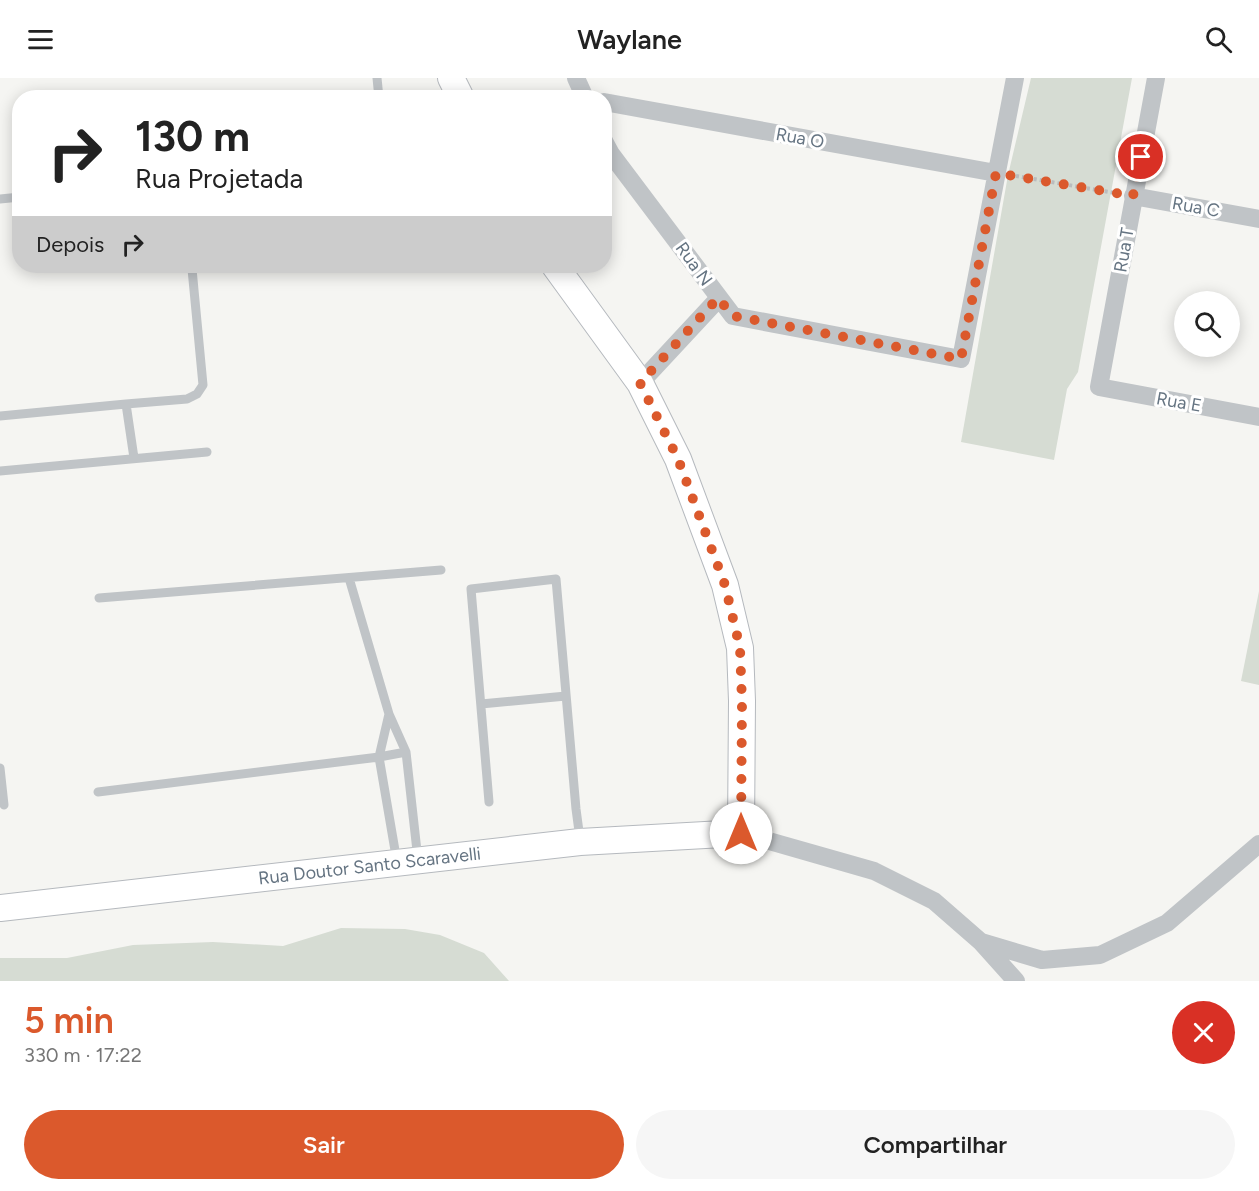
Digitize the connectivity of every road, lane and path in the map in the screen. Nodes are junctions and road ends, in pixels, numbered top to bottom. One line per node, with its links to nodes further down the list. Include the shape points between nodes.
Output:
1 (1015, 78): 5 (street)
2 (1156, 78): 6 (street, Rua T)
3 (612, 103): 5 (street, Rua O)
4 (612, 157): 10 (street, Rua N)
5 (996, 173): 6 (path); 10 (street, Rua N, via 961,359 733,316)
6 (1133, 196): 7 (street, Rua C); 12 (street, Rua T)
7 (1259, 219)
8 (192, 273): 13 (lane, via 203,385 197,394 186,399)
9 (560, 273): 11 (street)
10 (718, 298): 11 (street)
11 (640, 383): 31 (street, via 678,459 725,585 740,648)
12 (1099, 387): 15 (street, Rua E)
13 (126, 404): 14 (lane); 17 (lane)
14 (0, 416)
15 (1259, 417)
16 (207, 452): 17 (lane)
17 (134, 459): 18 (lane)
18 (0, 471)
19 (441, 570): 20 (lane)
20 (349, 578): 21 (lane); 24 (lane)
21 (99, 598)
22 (566, 696): 23 (lane); 23 (lane, via 556,579 471,589); 32 (lane)
23 (481, 705): 29 (lane)
24 (389, 714): 25 (lane); 26 (lane)
25 (406, 752): 26 (lane); 34 (lane)
26 (380, 758): 28 (lane); 34 (lane)
27 (0, 768): 30 (lane)
28 (98, 792)
29 (489, 802)
30 (4, 805)
31 (741, 833): 32 (street, Rua Doutor Santo Scaravelli); 36 (street, via 874,871 934,901)
32 (580, 842): 34 (street, Rua Doutor Santo Scaravelli)
33 (1259, 844): 36 (street, via 1167,923 1101,955 1042,960)
34 (408, 861): 35 (street, Rua Doutor Santo Scaravelli)
35 (0, 908)
36 (981, 942): 37 (street)
37 (1016, 981)

